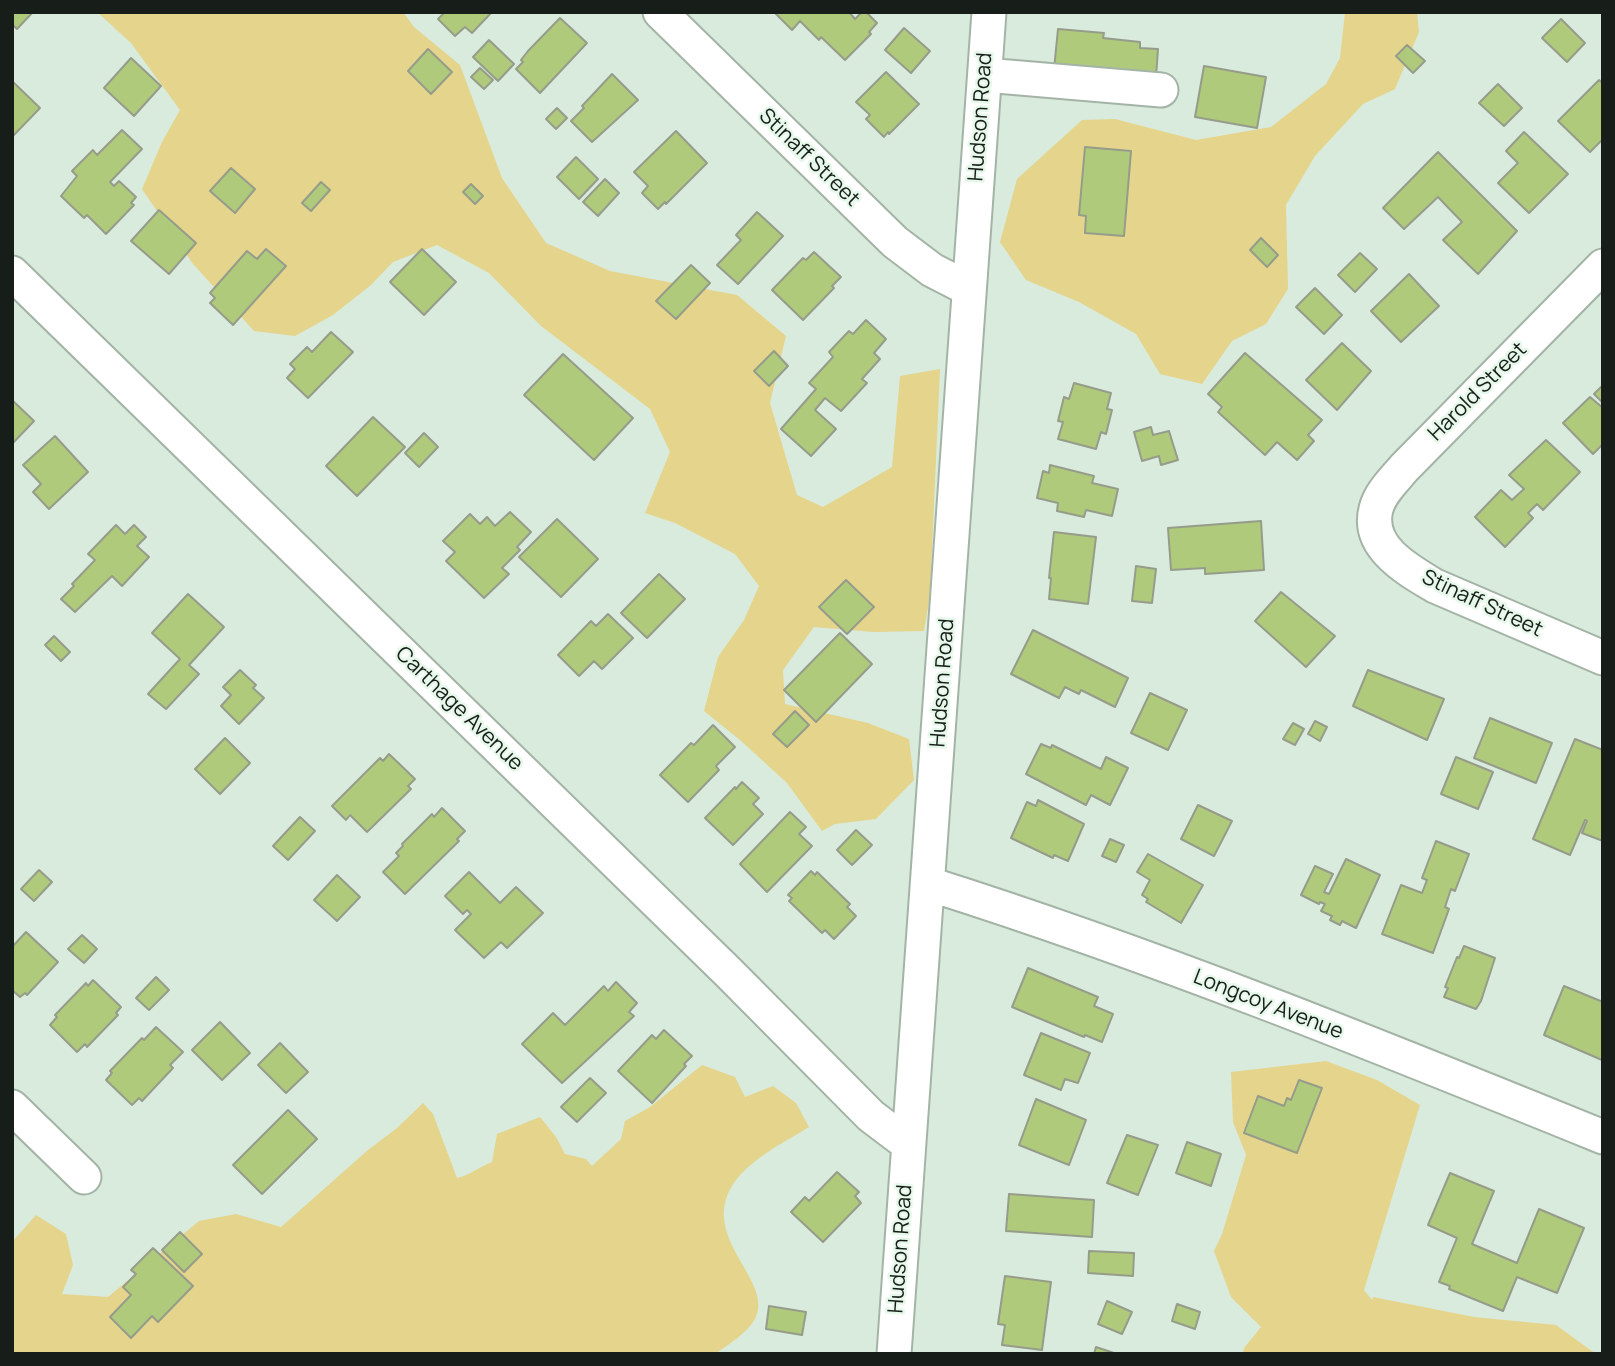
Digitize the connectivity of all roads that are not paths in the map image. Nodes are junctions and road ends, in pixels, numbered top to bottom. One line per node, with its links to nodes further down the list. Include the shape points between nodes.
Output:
1 (660, 12): 7 (street, Stinaff Street, via 895,242 932,270)
2 (989, 12): 3 (street, Hudson Road)
3 (985, 75): 4 (street); 7 (street, Hudson Road)
4 (1161, 90)
5 (1603, 266): 8 (street, Harold Street, via 1386,489 1376,509)
6 (12, 273): 13 (street, Carthage Avenue, via 871,1116)
7 (969, 289): 10 (street, Hudson Road)
8 (1376, 531): 9 (street, Stinaff Street, via 1389,554 1435,586)
9 (1603, 658)
10 (929, 884): 12 (street, Longcoy Avenue, via 1202,980); 13 (street, Hudson Road)
11 (12, 1107): 14 (street)
12 (1603, 1136)
13 (908, 1144): 15 (street, Hudson Road)
14 (84, 1177)
15 (894, 1354)

